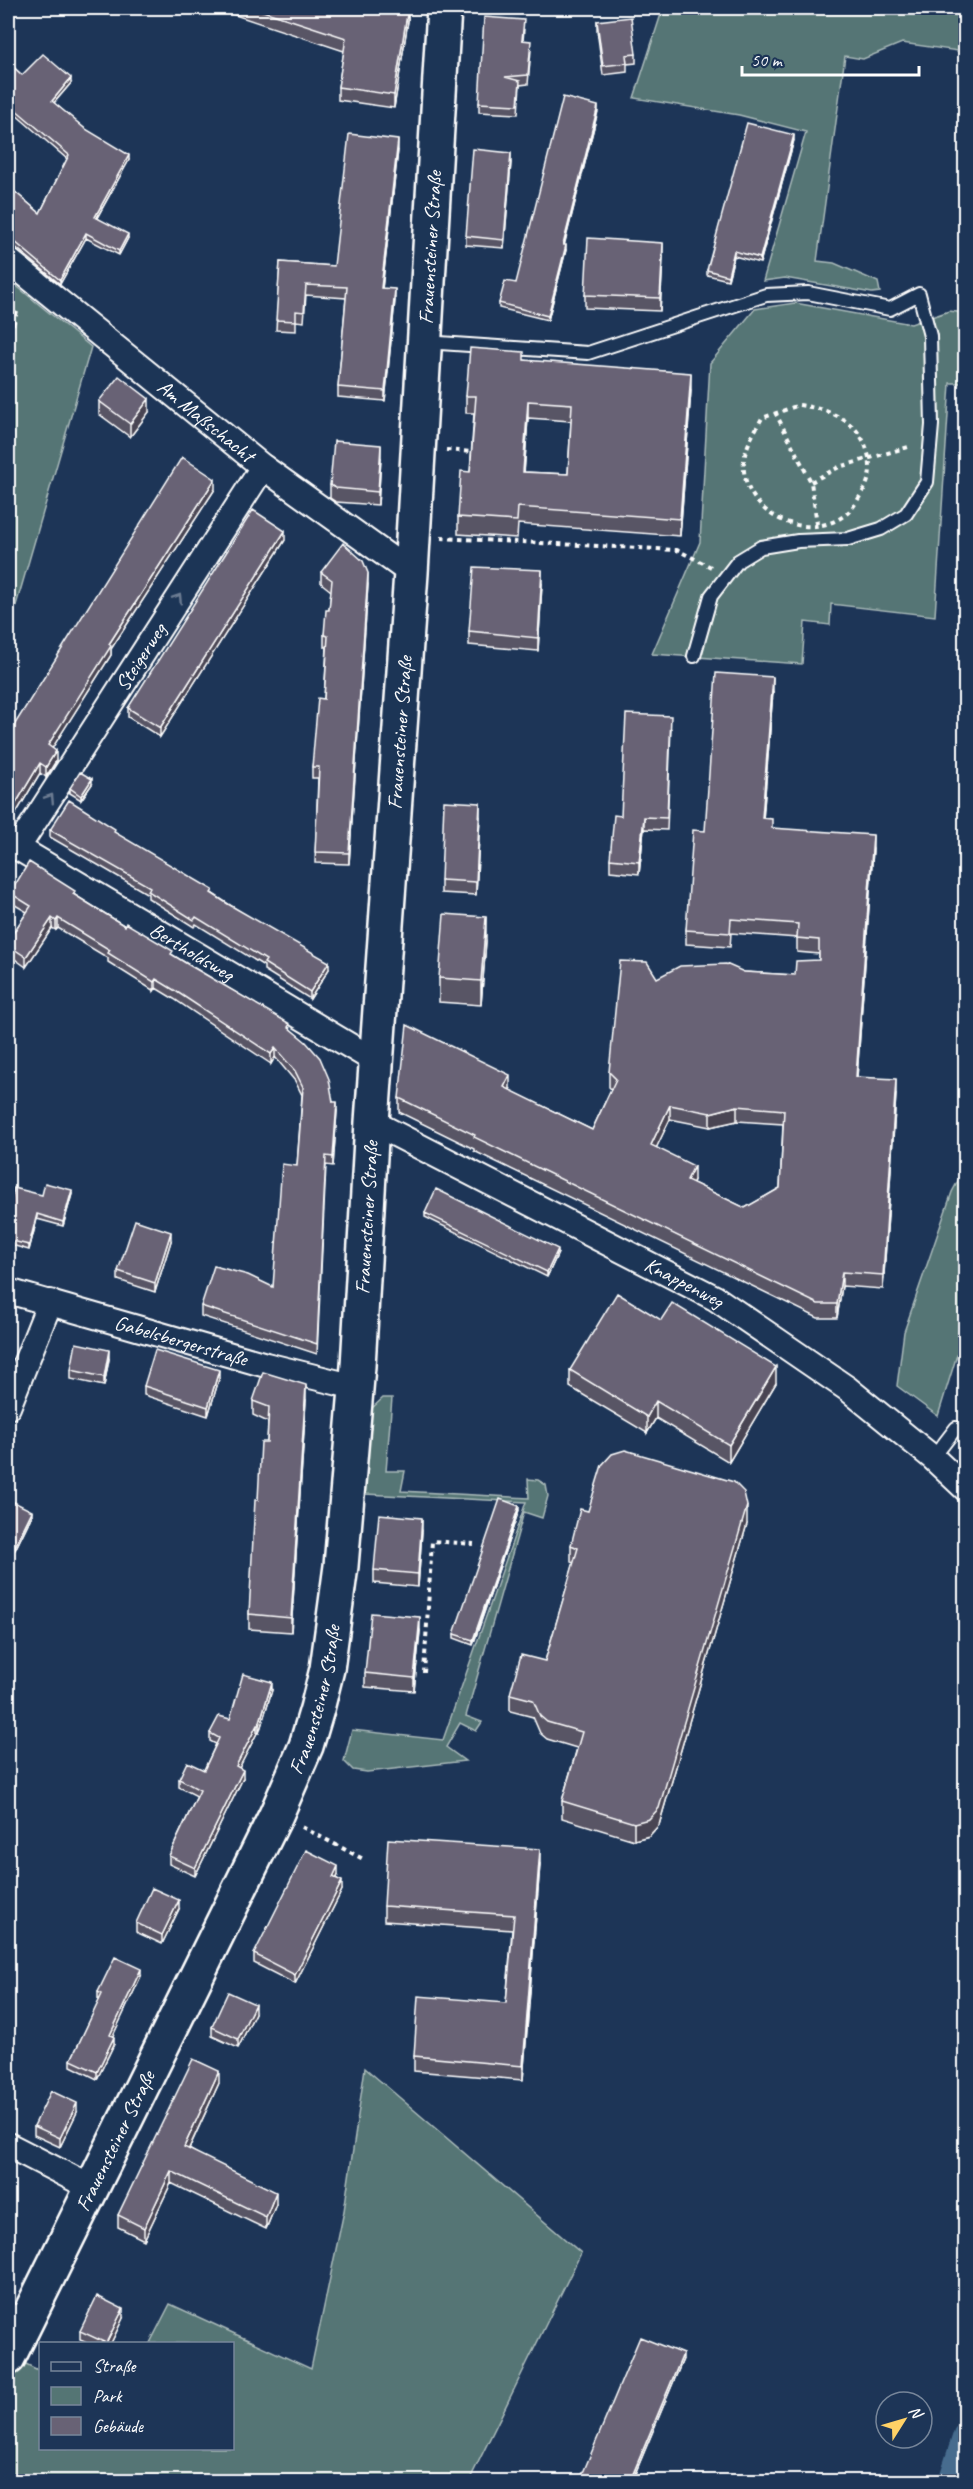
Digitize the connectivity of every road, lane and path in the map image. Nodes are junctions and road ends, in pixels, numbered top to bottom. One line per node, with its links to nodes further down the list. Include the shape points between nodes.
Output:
1 (444, 8): 5 (main road, Frauensteiner Straße)
2 (8, 260): 9 (street, Am Maßschacht)
3 (18, 308): 4 (path)
4 (8, 342)
5 (424, 342): 7 (lane, via 588,353 766,295 808,293 890,309 919,294 930,336); 12 (main road, Frauensteiner Straße)
6 (775, 411): 8 (path, via 799,405 830,411 861,433); 10 (path); 11 (path, via 762,418 752,436 744,459 745,485 760,507 792,525)
7 (930, 440): 8 (path); 13 (lane, via 927,482 906,514 881,529 848,539)
8 (869, 459): 10 (path, via 839,467); 11 (path, via 871,473 856,503 844,515)
9 (263, 467): 14 (street, Am Maßschacht); 17 (street, Steigerweg, one-way to 9)
10 (811, 482): 11 (path)
11 (817, 524): 13 (path)
12 (413, 537): 14 (main road, Frauensteiner Straße); 15 (path, via 677,550)
13 (819, 540): 15 (lane, via 761,547)
14 (411, 573): 18 (main road, Frauensteiner Straße)
15 (725, 574): 16 (lane, via 711,596)
16 (694, 656)
17 (13, 844): 18 (street, Bertholdsweg)
18 (377, 1062): 19 (main road, Frauensteiner Straße)
19 (372, 1122): 22 (main road, Frauensteiner Straße); 25 (street, Knappenweg, via 715,1298 848,1389)
20 (8, 1291): 21 (street, Gabelsbergerstraße)
21 (50, 1302): 22 (street, Gabelsbergerstraße); 23 (street)
22 (355, 1387): 32 (main road, Frauensteiner Straße, via 341,1566 327,1669 306,1746 276,1815)
23 (8, 1407)
24 (956, 1428): 25 (lane)
25 (933, 1458): 26 (street, Knappenweg)
26 (966, 1489)
27 (474, 1544): 28 (path, via 432,1541)
28 (424, 1673)
29 (303, 1827): 30 (path)
30 (365, 1860)
31 (8, 2145): 32 (street)
32 (92, 2188): 33 (main road, Frauensteiner Straße)
33 (18, 2312): 34 (main road, Frauensteiner Straße)
34 (8, 2358)

